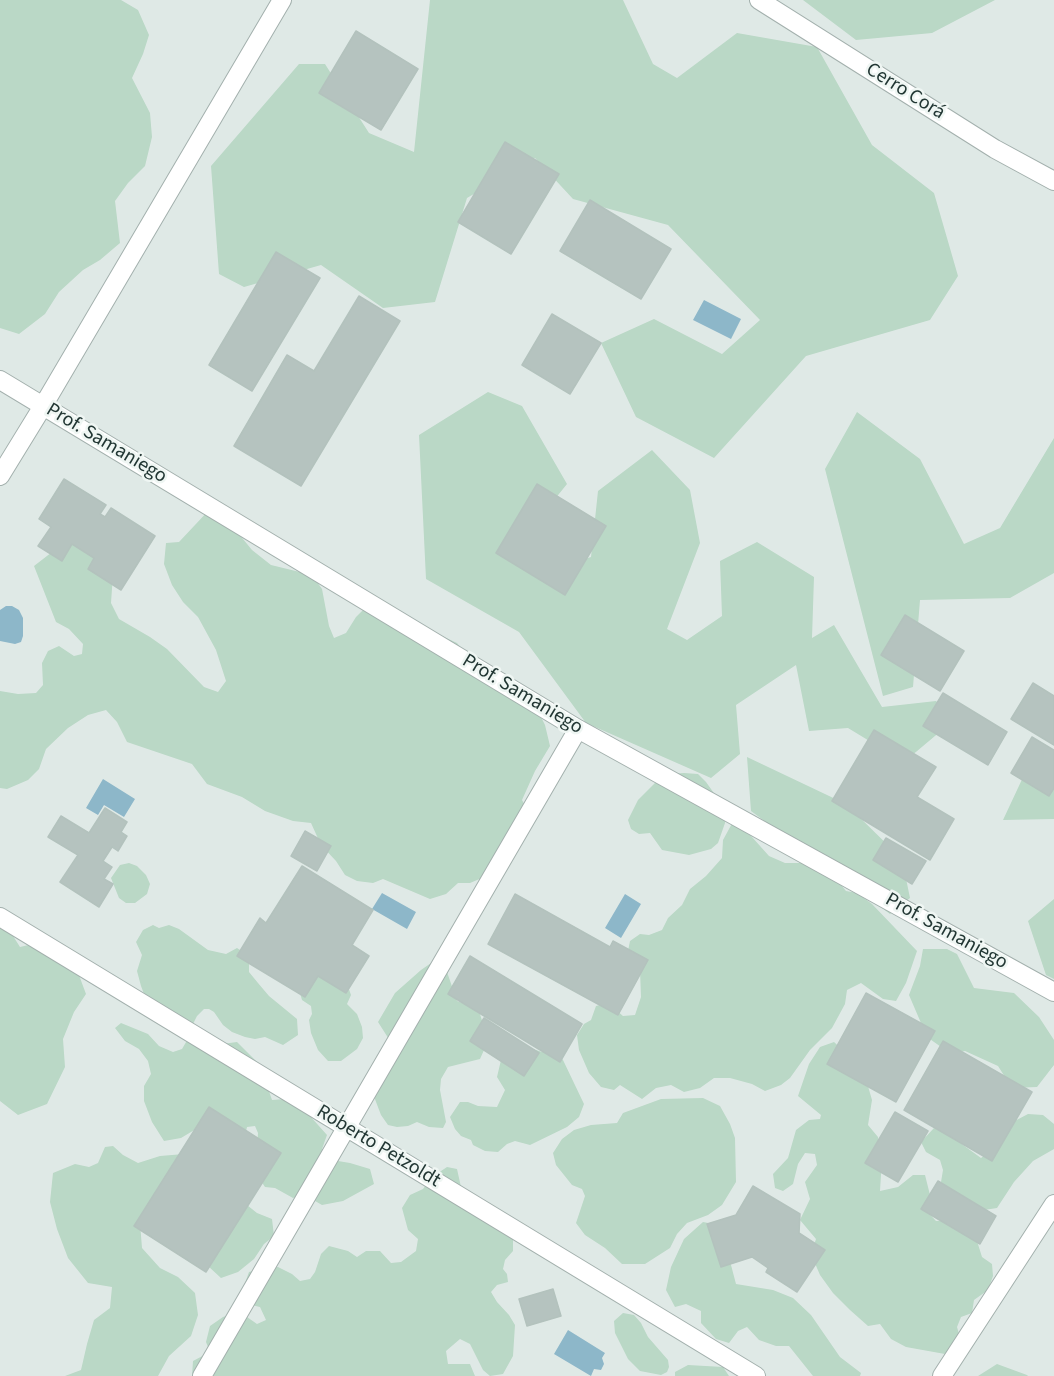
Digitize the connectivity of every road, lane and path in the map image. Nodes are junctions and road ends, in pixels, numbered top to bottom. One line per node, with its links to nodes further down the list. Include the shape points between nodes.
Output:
1 (282, 0): 5 (street)
2 (759, 0): 3 (street, Cerro Corá, via 995,149)
3 (1054, 181)
4 (0, 380): 5 (street, Prof. Samaniego)
5 (43, 406): 6 (street); 7 (street, Prof. Samaniego)
6 (0, 476)
7 (578, 729): 9 (street, Prof. Samaniego); 10 (street)
8 (0, 917): 10 (street, Roberto Petzoldt)
9 (1054, 992)
10 (346, 1128): 12 (street); 13 (street, Roberto Petzoldt)
11 (1054, 1204): 14 (street)
12 (202, 1376)
13 (756, 1376)
14 (942, 1376)

